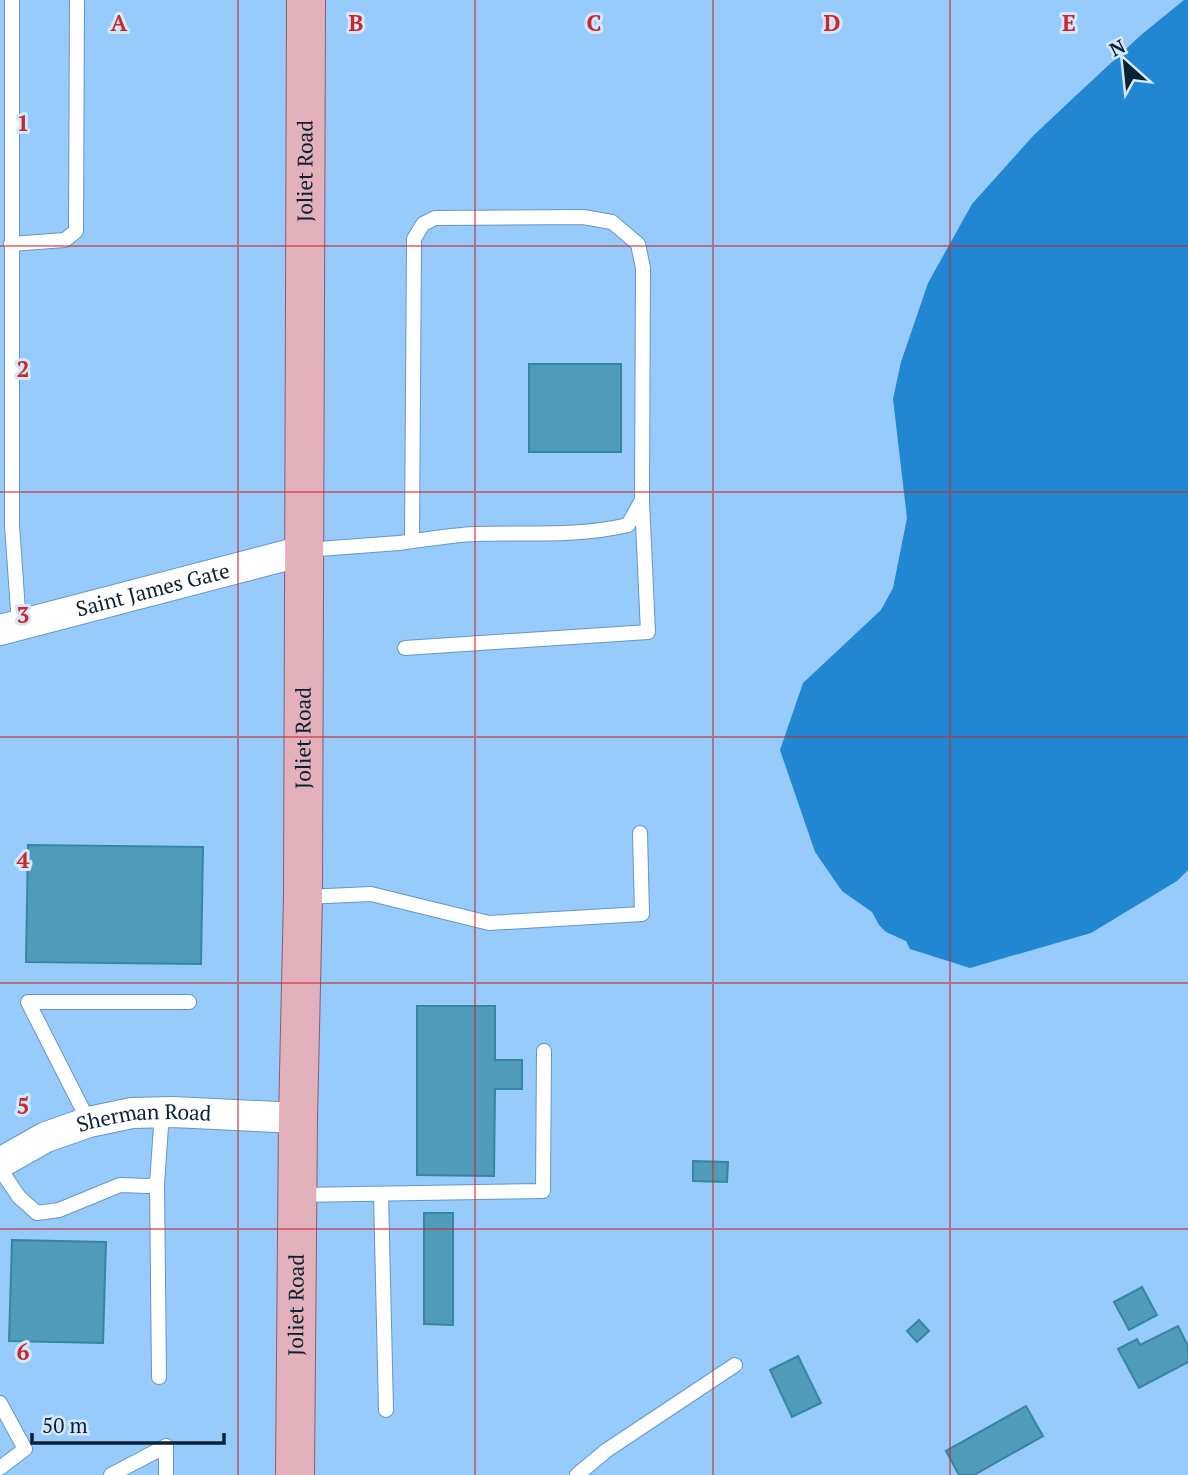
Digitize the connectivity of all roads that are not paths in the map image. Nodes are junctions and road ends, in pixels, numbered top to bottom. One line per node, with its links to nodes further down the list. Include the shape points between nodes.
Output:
1 (12, 0): 4 (lane)
2 (77, 0): 4 (lane, via 76,230 65,240)
3 (306, 0): 9 (main road, Joliet Road)
4 (11, 244): 5 (lane)
5 (6, 281): 6 (lane)
6 (6, 413): 10 (lane, via 12,525)
7 (642, 499): 8 (lane, via 628,525 604,531 471,534); 8 (lane, via 643,268 638,244 612,222 583,218 435,218 423,224 414,239); 11 (lane, via 648,632)
8 (412, 541): 9 (lane)
9 (303, 551): 10 (street, Saint James Gate); 13 (main road, Joliet Road)
10 (10, 628)
11 (405, 648)
12 (640, 833): 13 (lane, via 642,914 489,923 371,894)
13 (303, 897): 17 (main road, Joliet Road)
14 (189, 1002): 18 (lane, via 28,1002)
15 (544, 1051): 22 (lane, via 543,1191)
16 (162, 1112): 17 (street, Sherman Road); 18 (street, Sherman Road); 21 (lane)
17 (298, 1118): 23 (main road, Joliet Road)
18 (89, 1122): 19 (street, Sherman Road)
19 (0, 1163)
20 (0, 1169): 21 (lane, via 37,1213 59,1210 120,1185)
21 (157, 1184): 25 (lane)
22 (381, 1194): 23 (lane); 27 (lane)
23 (298, 1195): 31 (main road, Joliet Road)
24 (735, 1364): 32 (lane)
25 (159, 1377)
26 (0, 1403): 28 (lane, via 24,1449)
27 (386, 1410)
28 (0, 1468)
29 (111, 1475): 30 (lane, via 166,1446)
30 (166, 1475)
31 (295, 1475)
32 (577, 1475)

